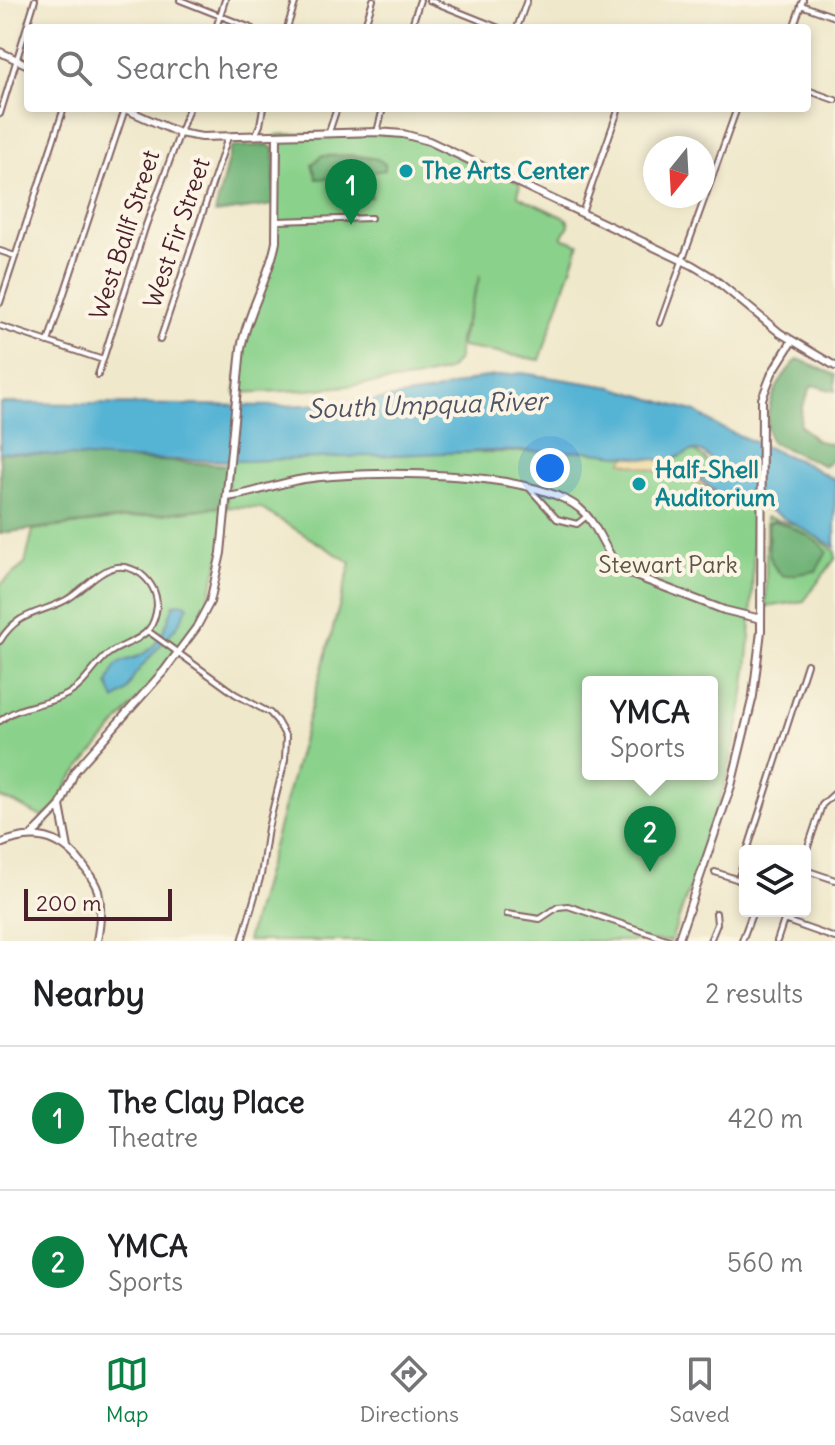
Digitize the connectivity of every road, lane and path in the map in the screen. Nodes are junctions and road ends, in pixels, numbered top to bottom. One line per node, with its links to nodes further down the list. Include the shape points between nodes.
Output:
1 (35, 0): 12 (street)
2 (180, 0): 10 (street)
3 (225, 0): 10 (street)
4 (296, 0): 15 (street)
5 (373, 0): 16 (street)
6 (420, 0): 17 (street)
7 (429, 0): 18 (street)
8 (527, 0): 19 (street)
9 (802, 2): 11 (street); 20 (street)
10 (220, 16): 13 (street); 14 (street)
11 (835, 17)
12 (27, 24)
13 (217, 24)
14 (241, 24)
15 (288, 24)
16 (365, 24)
17 (412, 24)
18 (489, 24)
19 (518, 24)
20 (794, 24)
21 (24, 35): 23 (street)
22 (0, 52): 23 (street)
23 (16, 60): 24 (street); 36 (street)
24 (24, 63)
25 (811, 91): 26 (street)
26 (835, 99)
27 (63, 112): 47 (street)
28 (123, 112): 54 (street)
29 (133, 112): 38 (street)
30 (187, 112): 38 (street, West Ballf Street)
31 (262, 112): 41 (street)
32 (336, 112): 39 (street)
33 (382, 112): 37 (street)
34 (618, 112): 43 (street)
35 (736, 112): 48 (street)
36 (0, 114)
37 (377, 132): 39 (street); 43 (street, via 429,141)
38 (179, 133): 42 (street); 55 (street, West Ballf Street)
39 (328, 133): 40 (street)
40 (277, 135): 41 (street); 45 (street)
41 (255, 136): 42 (street)
42 (228, 137): 52 (street, West Fir Street)
43 (582, 213): 48 (street)
44 (371, 218): 45 (street)
45 (278, 221): 59 (street, via 273,258 245,326)
46 (0, 251): 47 (street)
47 (15, 256): 49 (street)
48 (682, 260): 50 (street); 53 (street, via 712,277)
49 (0, 303)
50 (660, 323)
51 (0, 326): 54 (street)
52 (160, 340)
53 (792, 341): 56 (street); 61 (street, via 768,382 761,406)
54 (48, 342): 55 (street)
55 (103, 360): 57 (street, West Ballf Street)
56 (835, 366)
57 (98, 375)
58 (526, 485): 59 (street, via 350,474); 60 (street); 60 (street, via 557,519 577,524)
59 (227, 497): 64 (street, via 214,591)
60 (587, 516): 61 (street, via 625,572)
61 (761, 619): 87 (street, via 755,681 731,786)
62 (148, 630): 63 (street, via 156,610 154,591 139,574 116,568 98,573 70,598 26,615); 64 (street); 66 (street, via 108,654 75,690 23,707)
63 (0, 641)
64 (178, 653): 68 (street, via 75,771); 86 (street, via 270,713 287,743)
65 (807, 664): 71 (street)
66 (0, 721)
67 (835, 793): 72 (street, via 822,805)
68 (60, 806): 69 (street); 73 (street)
69 (32, 835): 70 (street); 73 (street)
70 (0, 844)
71 (749, 845)
72 (809, 845)
73 (68, 848): 85 (street, via 96,885)
74 (715, 872): 77 (street)
75 (811, 872): 78 (street)
76 (739, 877): 77 (street)
77 (738, 880)
78 (835, 880)
79 (716, 913): 88 (street)
80 (507, 914): 87 (street, via 540,919 568,906)
81 (751, 917): 89 (street)
82 (785, 917): 83 (street)
83 (784, 920): 84 (street); 90 (street)
84 (835, 938)
85 (97, 941)
86 (242, 941)
87 (675, 941)
88 (710, 941)
89 (742, 941)
90 (777, 941)

